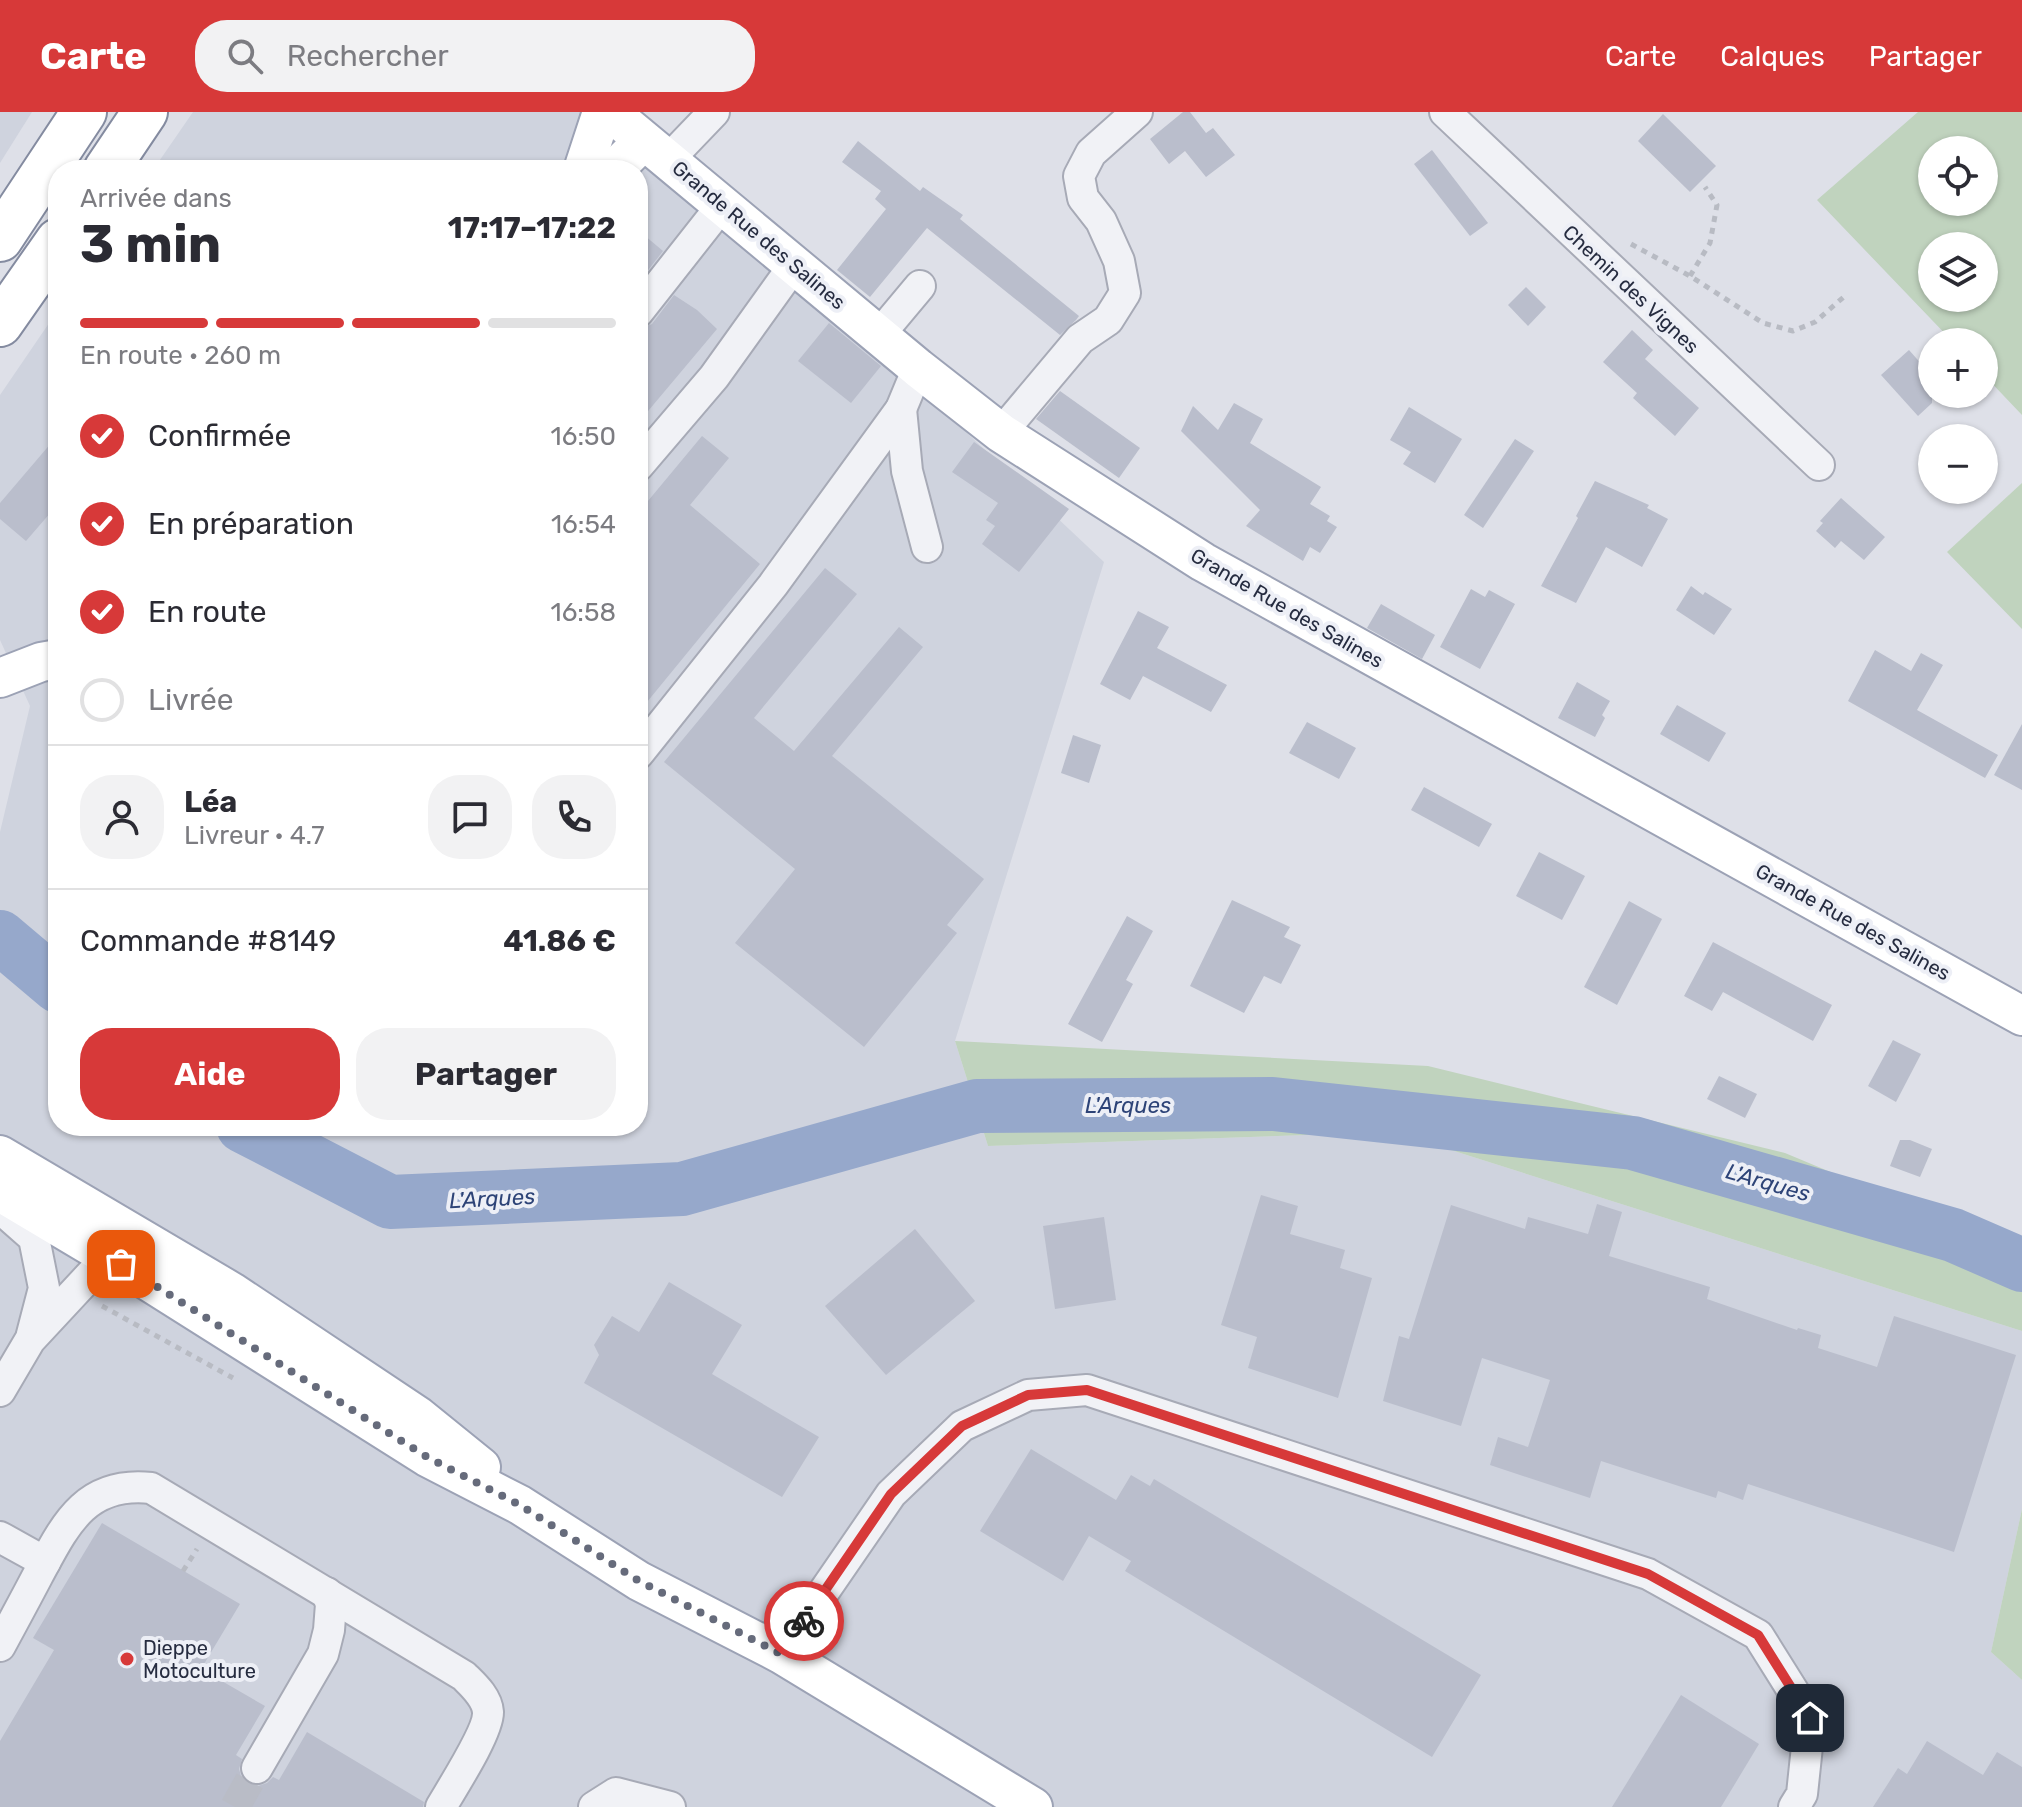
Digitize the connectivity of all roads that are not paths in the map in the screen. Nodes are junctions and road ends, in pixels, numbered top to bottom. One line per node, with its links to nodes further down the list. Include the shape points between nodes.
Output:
1 (84, 112): 9 (highway)
2 (145, 112): 10 (highway)
3 (602, 112): 11 (main road)
4 (610, 112): 8 (main road, Grande Rue des Salines)
5 (714, 112): 8 (street)
6 (1137, 112): 24 (street, via 1091,153 1079,176 1083,198 1101,221 1119,261 1125,293 1108,320 1080,339)
7 (1445, 112): 26 (street, Chemin des Vignes)
8 (655, 150): 12 (main road); 14 (main road, Grande Rue des Salines)
9 (52, 160)
10 (113, 160)
11 (586, 160)
12 (634, 160)
13 (48, 166): 15 (highway)
14 (723, 204): 17 (main road, Grande Rue des Salines); 19 (street)
15 (0, 239)
16 (48, 255): 20 (highway)
17 (795, 264): 21 (main road, Grande Rue des Salines); 25 (street, via 714,377)
18 (920, 286): 21 (street)
19 (648, 299)
20 (0, 324)
21 (879, 335): 22 (main road, Grande Rue des Salines)
22 (918, 368): 23 (street); 24 (main road, Grande Rue des Salines)
23 (901, 409): 27 (street, via 907,471); 32 (street, via 773,585)
24 (1001, 433): 33 (main road, Grande Rue des Salines, via 1203,562)
25 (648, 454)
26 (1819, 465)
27 (927, 547)
28 (0, 652): 29 (main road)
29 (48, 660)
30 (48, 660): 31 (main road)
31 (0, 678)
32 (648, 741)
33 (2022, 1016)
34 (0, 1155): 40 (main road, via 232,1292 418,1416)
35 (0, 1192): 37 (main road)
36 (0, 1208): 38 (street, via 34,1238 44,1288)
37 (121, 1264): 38 (street, via 97,1268); 40 (main road, via 427,1457)
38 (30, 1340): 39 (street)
39 (0, 1391)
40 (520, 1505): 45 (main road, via 639,1581)
41 (0, 1537): 42 (street)
42 (45, 1562): 43 (street, via 67,1522 93,1500 130,1486 151,1488); 44 (street)
43 (327, 1593): 46 (street, via 331,1604 323,1654); 47 (street, via 464,1676 484,1699 484,1729)
44 (0, 1646)
45 (781, 1654): 50 (main road); 51 (street, via 891,1494 962,1426 1028,1395 1087,1390 1648,1574 1758,1635 1810,1718 1802,1794)
46 (257, 1768)
47 (441, 1807)
48 (594, 1807): 49 (street, via 616,1793)
49 (670, 1807)
50 (1033, 1807)
51 (1794, 1807)

